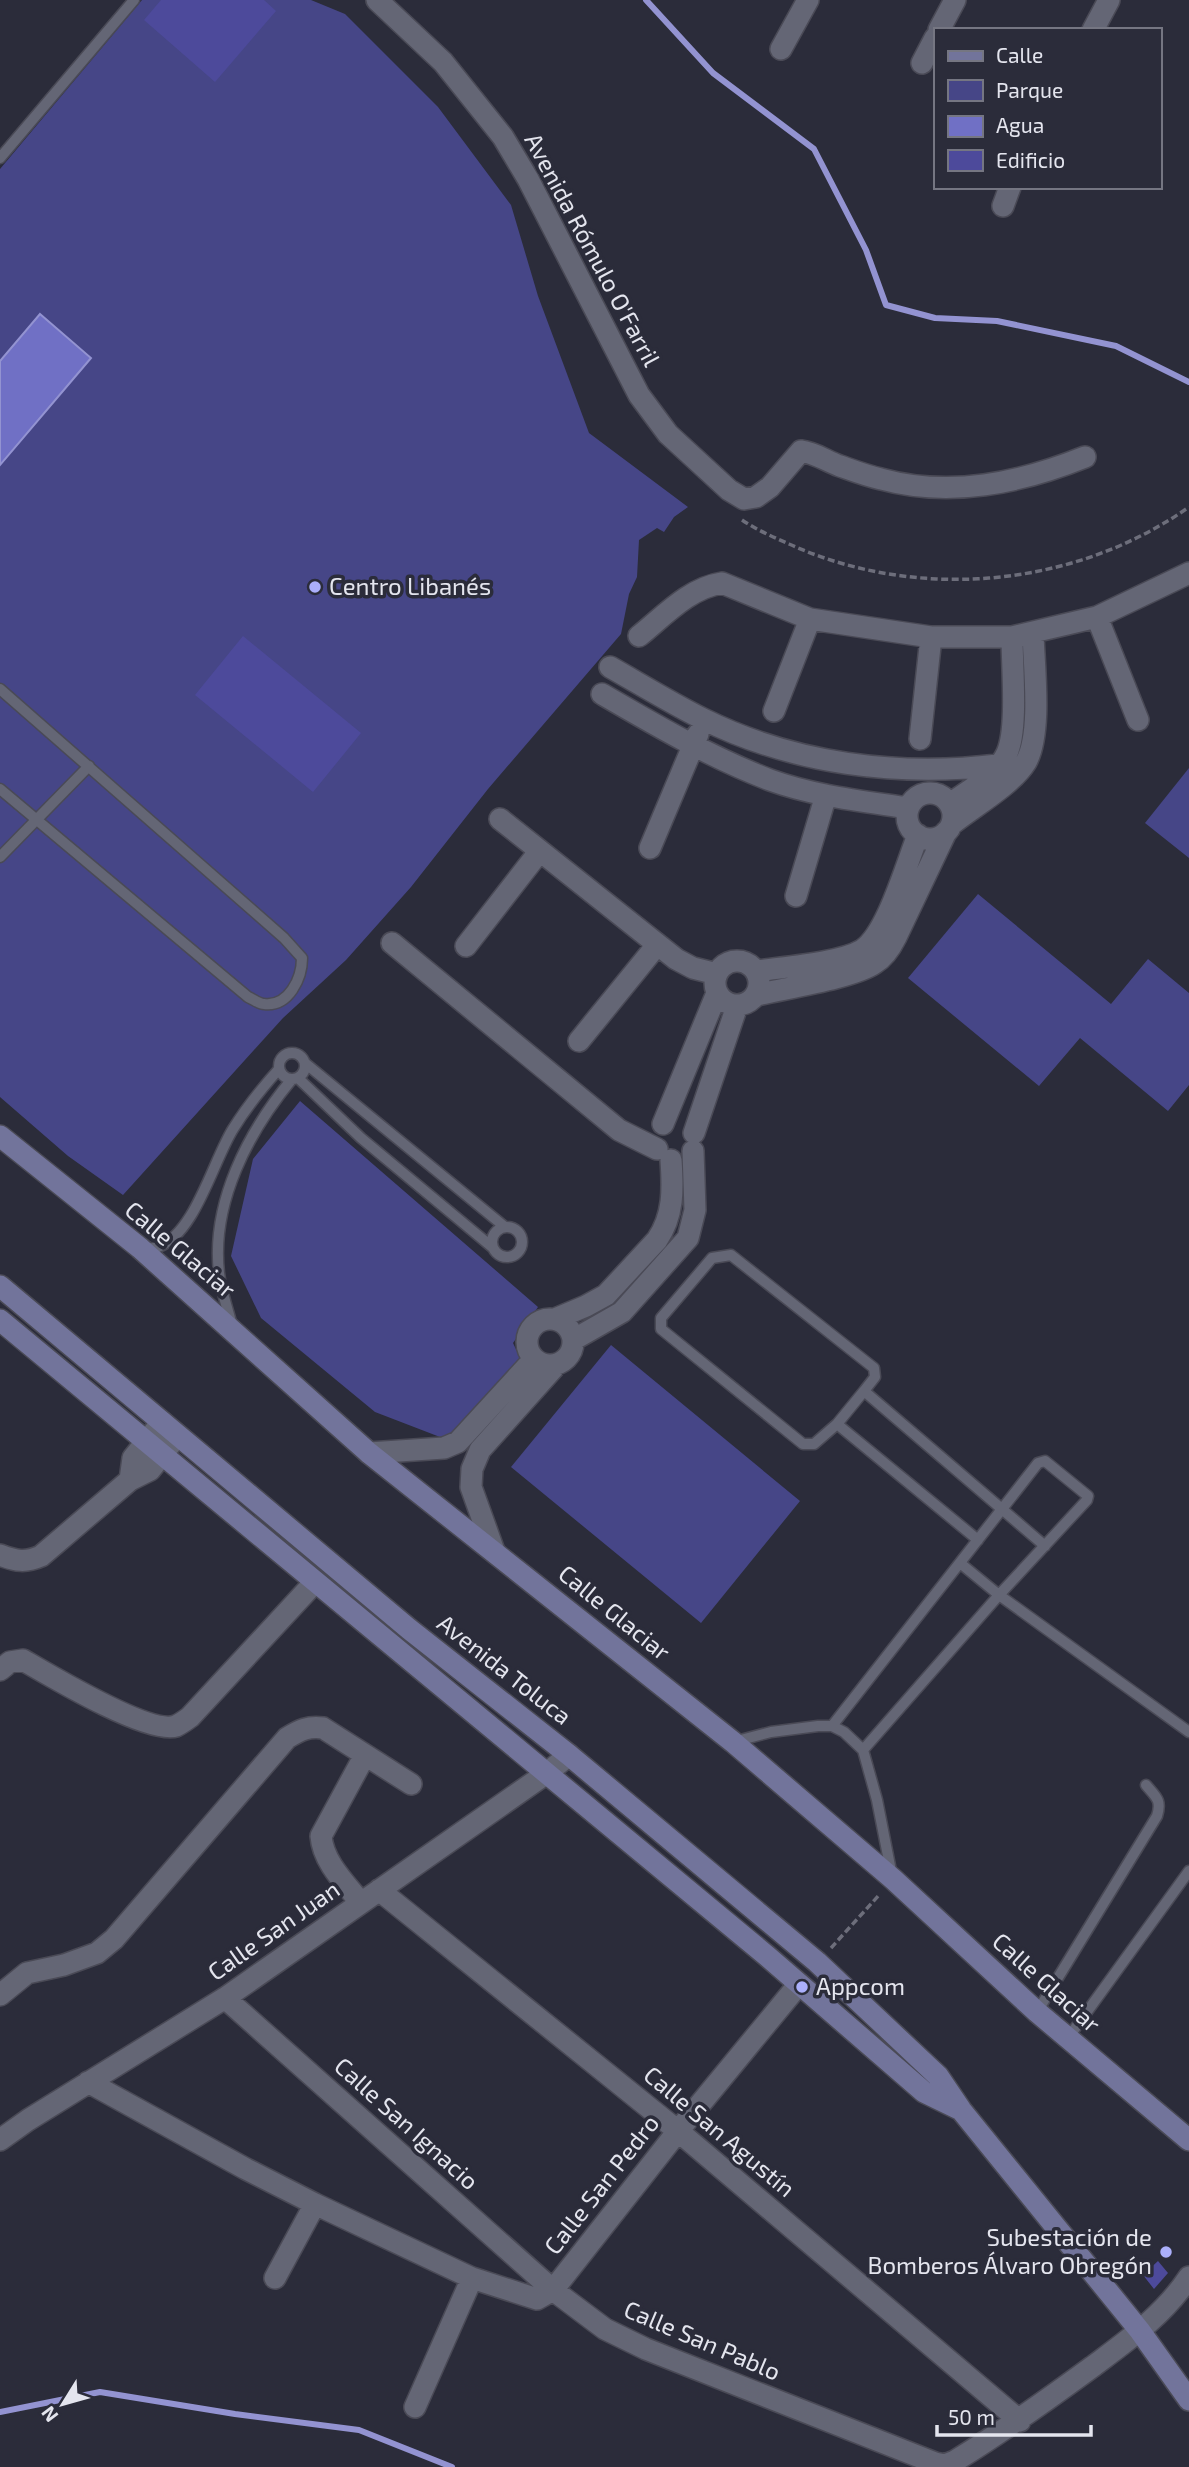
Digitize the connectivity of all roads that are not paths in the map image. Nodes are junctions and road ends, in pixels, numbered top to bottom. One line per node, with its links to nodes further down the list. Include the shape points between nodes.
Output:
1 (134, 0): 11 (lane)
2 (377, 0): 12 (street, Avenida Rómulo O'Farril, via 443,62 503,137 639,395 668,434 729,490 744,499 756,497 801,451 880,479 928,488 1003,482)
3 (807, 0): 9 (street)
4 (955, 0): 6 (street)
5 (1109, 0): 7 (street)
6 (940, 28)
7 (1094, 28)
8 (934, 39): 10 (street)
9 (781, 49)
10 (922, 63)
11 (0, 158)
12 (1085, 457)
13 (1189, 573): 14 (street)
14 (1097, 617): 16 (street); 25 (street)
15 (810, 619): 17 (street, via 722,583 690,595); 18 (street); 23 (street)
16 (1033, 634): 19 (street); 34 (street, via 1035,737 1026,762 1013,777)
17 (639, 636)
18 (931, 637): 19 (street); 26 (street)
19 (1012, 637): 28 (street, via 1012,733)
20 (610, 667): 24 (street)
21 (0, 689): 29 (lane)
22 (602, 694): 27 (street)
23 (774, 711)
24 (703, 719): 27 (street); 28 (street, via 752,739 834,762 935,771)
25 (1138, 720)
26 (919, 739)
27 (694, 747): 31 (street, via 772,780); 37 (street)
28 (998, 765): 34 (street)
29 (89, 766): 35 (lane); 35 (lane, via 302,958 297,985 282,1001 264,1004 248,997)
30 (0, 789): 35 (lane)
31 (826, 795): 32 (street); 40 (street)
32 (908, 808): 34 (street, via 922,794 933,793 942,796); 36 (street, via 910,828)
33 (500, 819): 38 (street)
34 (949, 820): 36 (street, via 938,838); 46 (street, via 889,951 876,963 860,971)
35 (35, 821): 39 (lane)
36 (918, 835): 44 (street, via 881,930 863,949 849,956)
37 (650, 848)
38 (539, 852): 42 (street); 43 (street)
39 (0, 857)
40 (796, 896)
41 (392, 943): 59 (street, via 619,1130)
42 (657, 944): 45 (street); 48 (street)
43 (466, 946)
44 (757, 971): 45 (street, via 736,960 725,964); 46 (street)
45 (717, 984): 47 (street, via 725,1003); 55 (street)
46 (757, 995): 47 (street)
47 (737, 1006): 58 (street)
48 (579, 1041)
49 (305, 1063): 50 (lane, via 292,1053 282,1058); 51 (lane); 52 (lane)
50 (279, 1069): 51 (lane, via 286,1078); 61 (lane, via 233,1129)
51 (295, 1079): 53 (lane); 63 (lane, via 281,1092 242,1155)
52 (346, 1097): 53 (lane); 54 (lane)
53 (333, 1111): 57 (lane)
54 (376, 1122): 57 (lane); 60 (lane)
55 (663, 1124): 58 (street, via 672,1120 689,1125); 59 (street, via 655,1140)
56 (0, 1136): 66 (street, Calle Glaciar)
57 (361, 1138): 62 (lane)
58 (693, 1142): 59 (street, via 679,1161); 71 (street, via 695,1210 688,1238 622,1312)
59 (664, 1155): 68 (street, via 671,1210 664,1230 606,1295)
60 (448, 1181): 62 (lane); 64 (lane)
61 (202, 1195): 63 (lane); 66 (lane, via 180,1231 158,1247)
62 (433, 1198): 65 (lane)
63 (225, 1201): 70 (lane, via 219,1273)
64 (505, 1227): 65 (lane, via 494,1234); 65 (lane, via 518,1231 520,1251 508,1258)
65 (492, 1247)
66 (140, 1248): 70 (street, Calle Glaciar)
67 (0, 1286): 76 (street, Avenida Toluca)
68 (555, 1319): 71 (street, via 564,1323); 72 (street, via 532,1326 527,1349)
69 (0, 1320): 77 (street, Avenida Toluca)
70 (233, 1329): 78 (street, Calle Glaciar)
71 (573, 1340): 73 (street, via 566,1359)
72 (534, 1359): 73 (street, via 545,1365); 78 (street, via 458,1442 444,1448)
73 (557, 1364): 82 (street, via 480,1450 471,1469 471,1488)
74 (864, 1391): 75 (lane); 75 (lane, via 875,1377 874,1368 731,1255 712,1258 661,1318 662,1329 803,1444 814,1444); 79 (lane)
75 (837, 1424): 80 (lane)
76 (169, 1429): 77 (street); 93 (street, Avenida Toluca)
77 (155, 1449): 83 (street, via 150,1471 130,1480 41,1556 29,1562); 85 (street, Avenida Toluca)
78 (369, 1453): 82 (street, Calle Glaciar)
79 (1001, 1509): 80 (lane); 81 (lane); 81 (lane, via 1042,1461 1088,1496)
80 (978, 1539): 84 (lane)
81 (1045, 1546): 86 (lane)
82 (494, 1551): 90 (street, Calle Glaciar)
83 (0, 1555)
84 (960, 1563): 86 (lane); 88 (lane)
85 (315, 1582): 87 (street, via 190,1717 175,1727 110,1709 23,1660); 94 (street, Avenida Toluca)
86 (999, 1595): 89 (lane); 91 (lane)
87 (0, 1670)
88 (832, 1726): 90 (lane, via 771,1732); 91 (lane)
89 (1189, 1732)
90 (733, 1742): 98 (street, Calle Glaciar)
91 (863, 1750): 98 (lane)
92 (365, 1755): 95 (street); 100 (street, via 321,1836 330,1863); 102 (street, via 323,1728 310,1726 287,1738 114,1939 97,1953 27,1973)
93 (569, 1755): 94 (street, Calle San Juan); 107 (street, Avenida Toluca, via 817,1962 938,2076)
94 (547, 1773): 99 (street, Calle San Juan); 101 (street, Avenida Toluca)
95 (411, 1784)
96 (1146, 1785): 104 (lane, via 1158,1800 1157,1816)
97 (1189, 1871): 105 (lane)
98 (893, 1879): 104 (street, Calle Glaciar)
99 (379, 1890): 100 (street, Calle San Juan); 108 (street, Calle San Agustín)
100 (360, 1903): 103 (street, Calle San Juan)
101 (799, 1983): 107 (street, Avenida Toluca, via 924,2092); 108 (street, Calle San Pedro)
102 (0, 1995)
103 (225, 1998): 106 (street, Calle San Juan); 115 (street, Calle San Ignacio)
104 (1037, 2012): 105 (street, Calle Glaciar)
105 (1068, 2038): 110 (street, Calle Glaciar)
106 (88, 2082): 109 (street, Calle San Juan); 111 (street)
107 (961, 2109): 116 (street, Avenida Toluca)
108 (678, 2131): 115 (street, Calle San Pedro); 119 (street, Calle San Agustín)
109 (0, 2140)
110 (1189, 2140)
111 (315, 2204): 113 (street); 114 (street)
112 (1189, 2277): 116 (street, Calle San Pablo, via 1175,2298)
113 (275, 2278)
114 (472, 2278): 115 (street, via 537,2299); 118 (street)
115 (553, 2290): 119 (street, Calle San Pablo, via 604,2329 646,2349 935,2463 955,2461)
116 (1140, 2331): 117 (street, Avenida Toluca); 119 (street, Calle San Pablo)
117 (1189, 2400)
118 (415, 2407)
119 (1020, 2421)

